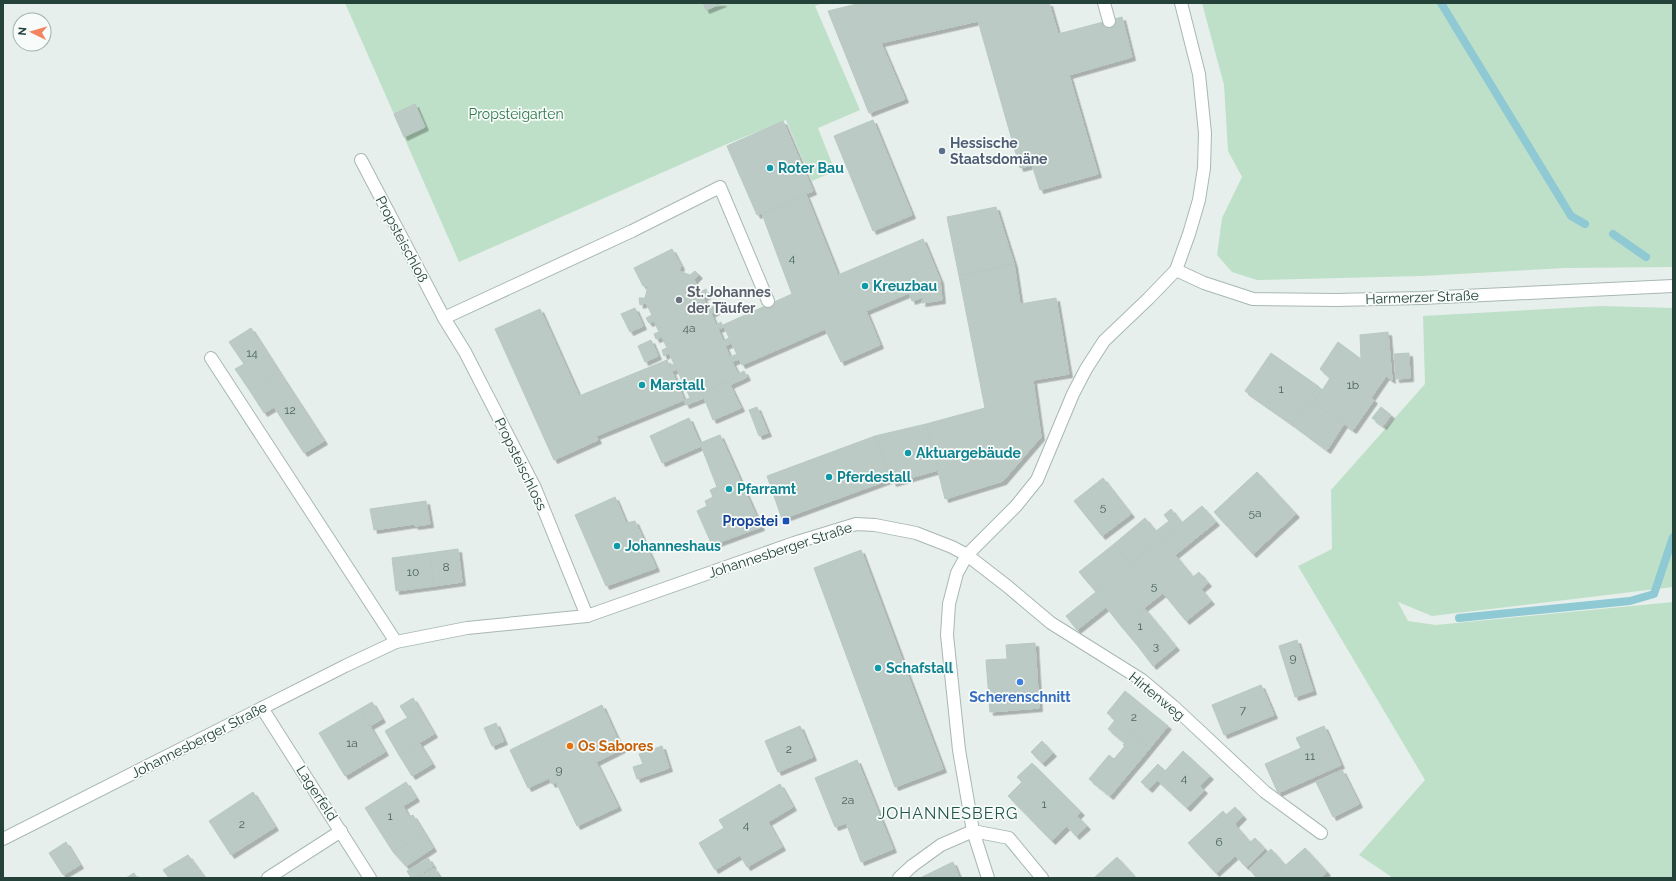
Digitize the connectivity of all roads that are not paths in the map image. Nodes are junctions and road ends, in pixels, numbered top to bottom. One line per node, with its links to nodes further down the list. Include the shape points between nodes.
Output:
1 (1104, 3): 3 (street)
2 (1181, 3): 5 (street, via 1199,74 1205,133 1204,168 1199,200)
3 (1109, 21)
4 (361, 160): 8 (street, Propsteischloß)
5 (1176, 270): 6 (street, Harmerzer Straße, via 1204,283 1253,299 1422,298); 10 (street, via 1104,341 1073,394 1037,480 1016,506)
6 (1673, 286)
7 (768, 301): 8 (street, via 720,187 632,231)
8 (444, 318): 11 (street, Propsteischloss, via 465,352 535,488)
9 (211, 358): 12 (street)
10 (967, 555): 11 (street, Johannesberger Straße, via 916,533 856,524); 15 (street, via 957,573 949,604 947,635 959,750); 16 (street, Hirtenweg, via 1051,623 1142,680 1265,792)
11 (587, 616): 12 (street, Johannesberger Straße, via 467,628)
12 (396, 642): 13 (street, Johannesberger Straße)
13 (262, 708): 14 (street, Lagerfeld); 17 (street, Johannesberger Straße)
14 (341, 831): 18 (street); 19 (street, Lagerfeld)
15 (973, 831): 20 (street, via 942,845); 21 (street); 22 (street, via 1009,838)
16 (1321, 833)
17 (3, 839)
18 (268, 878)
19 (370, 878)
20 (899, 878)
21 (988, 878)
22 (1042, 878)

